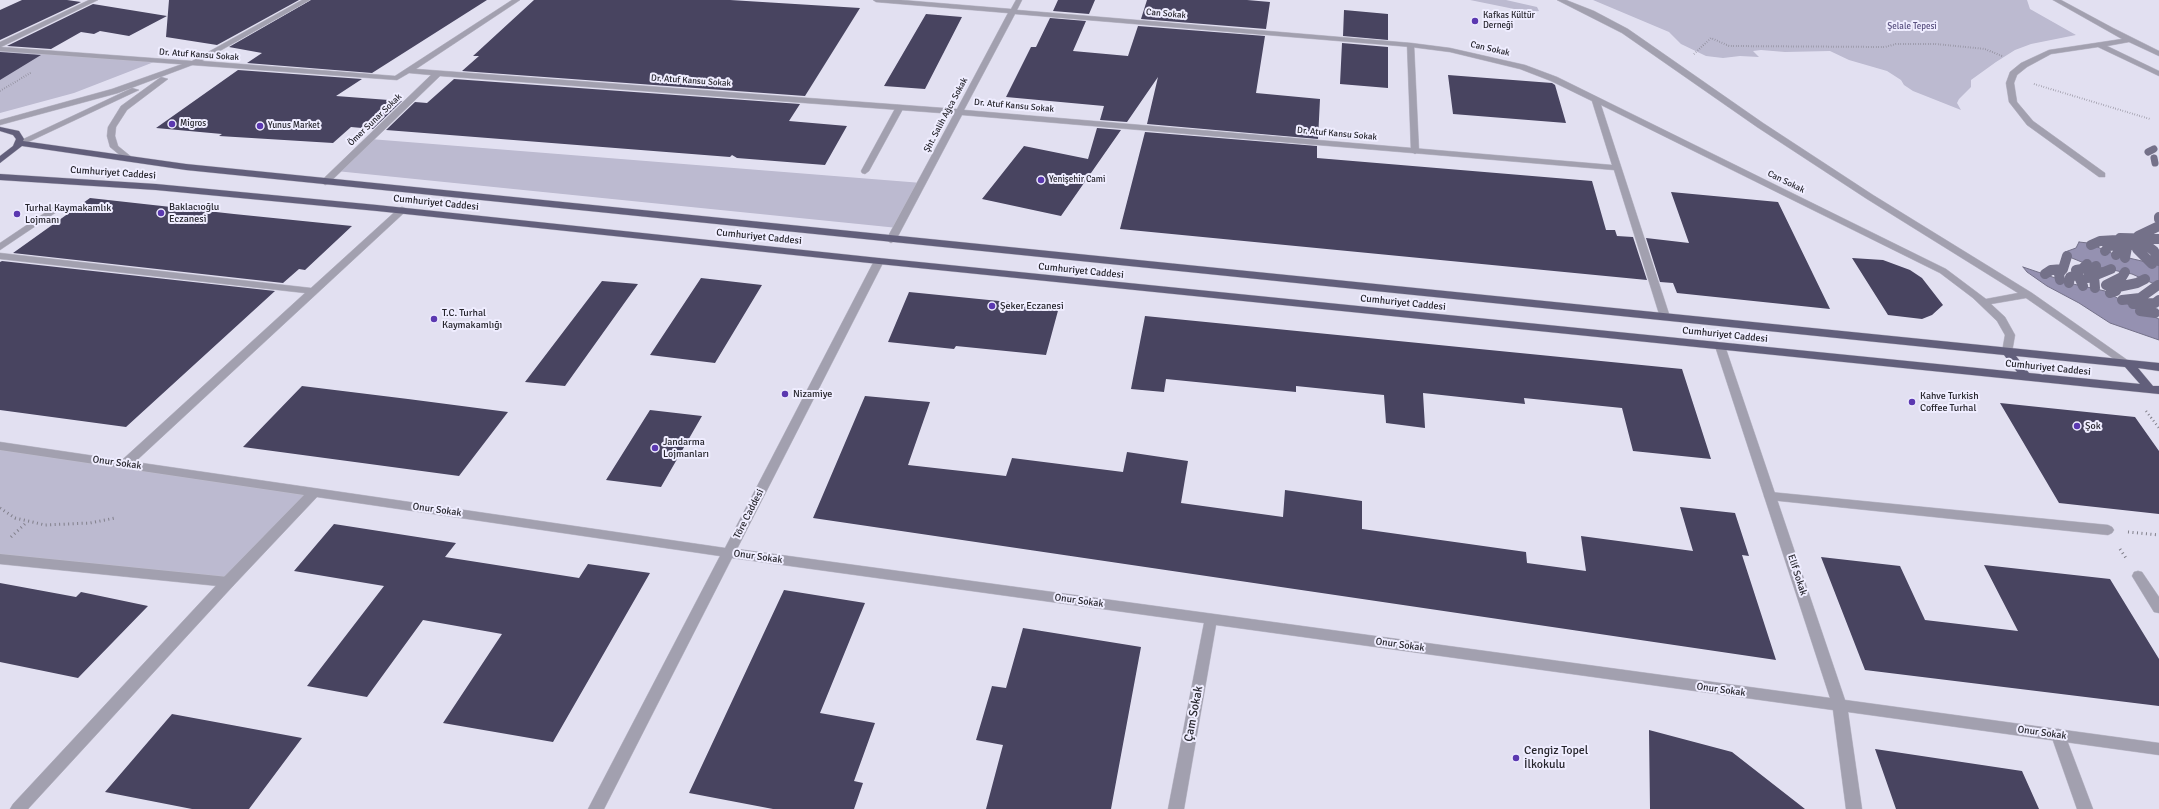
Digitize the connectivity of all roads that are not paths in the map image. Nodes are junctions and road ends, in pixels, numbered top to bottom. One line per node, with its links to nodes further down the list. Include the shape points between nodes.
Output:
1 (95, 0): 11 (street)
2 (307, 0): 15 (street)
3 (517, 0): 16 (street, Ömer Sunar Sokak)
4 (876, 0): 8 (street, Can Sokak)
5 (1020, 0): 8 (street, Şht. Salih Ağca Sokak)
6 (1560, 0): 41 (street, via 1625,31 1767,130)
7 (2056, 0): 9 (street)
8 (1014, 11): 12 (street, Can Sokak); 22 (street, Şht. Salih Ağca Sokak)
9 (2129, 40): 10 (street); 14 (street)
10 (2098, 44): 18 (street); 31 (street, via 2049,52 2024,65 2013,74 2010,92 2013,102 2022,114 2045,135)
11 (0, 45)
12 (1410, 45): 20 (street, Can Sokak, via 1450,50 1522,67); 26 (street)
13 (0, 49): 15 (street, Dr. Atuf Kansu Sokak)
14 (2159, 54)
15 (191, 64): 19 (street, Dr. Atuf Kansu Sokak); 23 (street, via 115,91); 25 (street); 27 (street, via 136,98 117,117 111,136 114,147)
16 (409, 71): 17 (street, Dr. Atuf Kansu Sokak); 19 (street, Ömer Sunar Sokak)
17 (438, 73): 21 (street, Dr. Atuf Kansu Sokak); 33 (street, Ömer Sunar Sokak)
18 (2159, 74)
19 (397, 78)
20 (1595, 99): 29 (street); 42 (street, Can Sokak, via 1943,271)
21 (900, 107): 22 (street, Dr. Atuf Kansu Sokak); 30 (street)
22 (959, 112): 26 (street, Dr. Atuf Kansu Sokak); 36 (street, Şht. Salih Ağca Sokak)
23 (0, 123)
24 (0, 129): 25 (highway, via 16,133 19,136)
25 (19, 143): 27 (highway, Cumhuriyet Caddesi); 28 (highway)
26 (1415, 151): 29 (street, Dr. Atuf Kansu Sokak)
27 (130, 159): 33 (highway, Cumhuriyet Caddesi)
28 (0, 160)
29 (1617, 168): 43 (street)
30 (865, 171)
31 (2102, 175)
32 (0, 177): 35 (highway, Cumhuriyet Caddesi, via 149,186)
33 (325, 182): 36 (highway, Cumhuriyet Caddesi)
34 (58, 207): 37 (street)
35 (402, 210): 39 (highway, Cumhuriyet Caddesi); 40 (street)
36 (891, 240): 43 (highway, Cumhuriyet Caddesi)
37 (0, 247)
38 (0, 256): 40 (street)
39 (879, 261): 44 (highway, Cumhuriyet Caddesi); 55 (street, Töre Caddesi)
40 (314, 291): 51 (street)
41 (2028, 295): 42 (street); 46 (street)
42 (1984, 302): 45 (street, Can Sokak, via 2008,328 2010,335)
43 (1665, 317): 45 (highway, Cumhuriyet Caddesi)
44 (1720, 346): 48 (highway, Cumhuriyet Caddesi); 53 (street, Elif Sokak)
45 (2007, 352): 46 (highway, Cumhuriyet Caddesi); 48 (highway)
46 (2128, 364): 47 (highway, Cumhuriyet Caddesi); 49 (highway)
47 (2159, 367)
48 (2026, 377): 49 (highway, Cumhuriyet Caddesi)
49 (2154, 390)
50 (0, 446): 51 (street, Onur Sokak)
51 (125, 464): 52 (street, Onur Sokak)
52 (314, 492): 55 (street, Onur Sokak); 58 (street)
53 (1770, 496): 54 (street); 61 (street, Elif Sokak)
54 (2108, 530)
55 (729, 553): 60 (street, Onur Sokak); 65 (street, Töre Caddesi)
56 (0, 558): 58 (street)
57 (2138, 576): 59 (street)
58 (228, 582): 64 (street)
59 (2159, 608)
60 (1212, 619): 61 (street, Onur Sokak); 66 (street, Çam Sokak)
61 (1840, 706): 62 (street, Onur Sokak); 67 (street, Elif Sokak)
62 (2058, 736): 63 (street, Onur Sokak); 68 (street)
63 (2159, 749)
64 (18, 809)
65 (596, 809)
66 (1176, 809)
67 (1854, 809)
68 (2085, 809)

